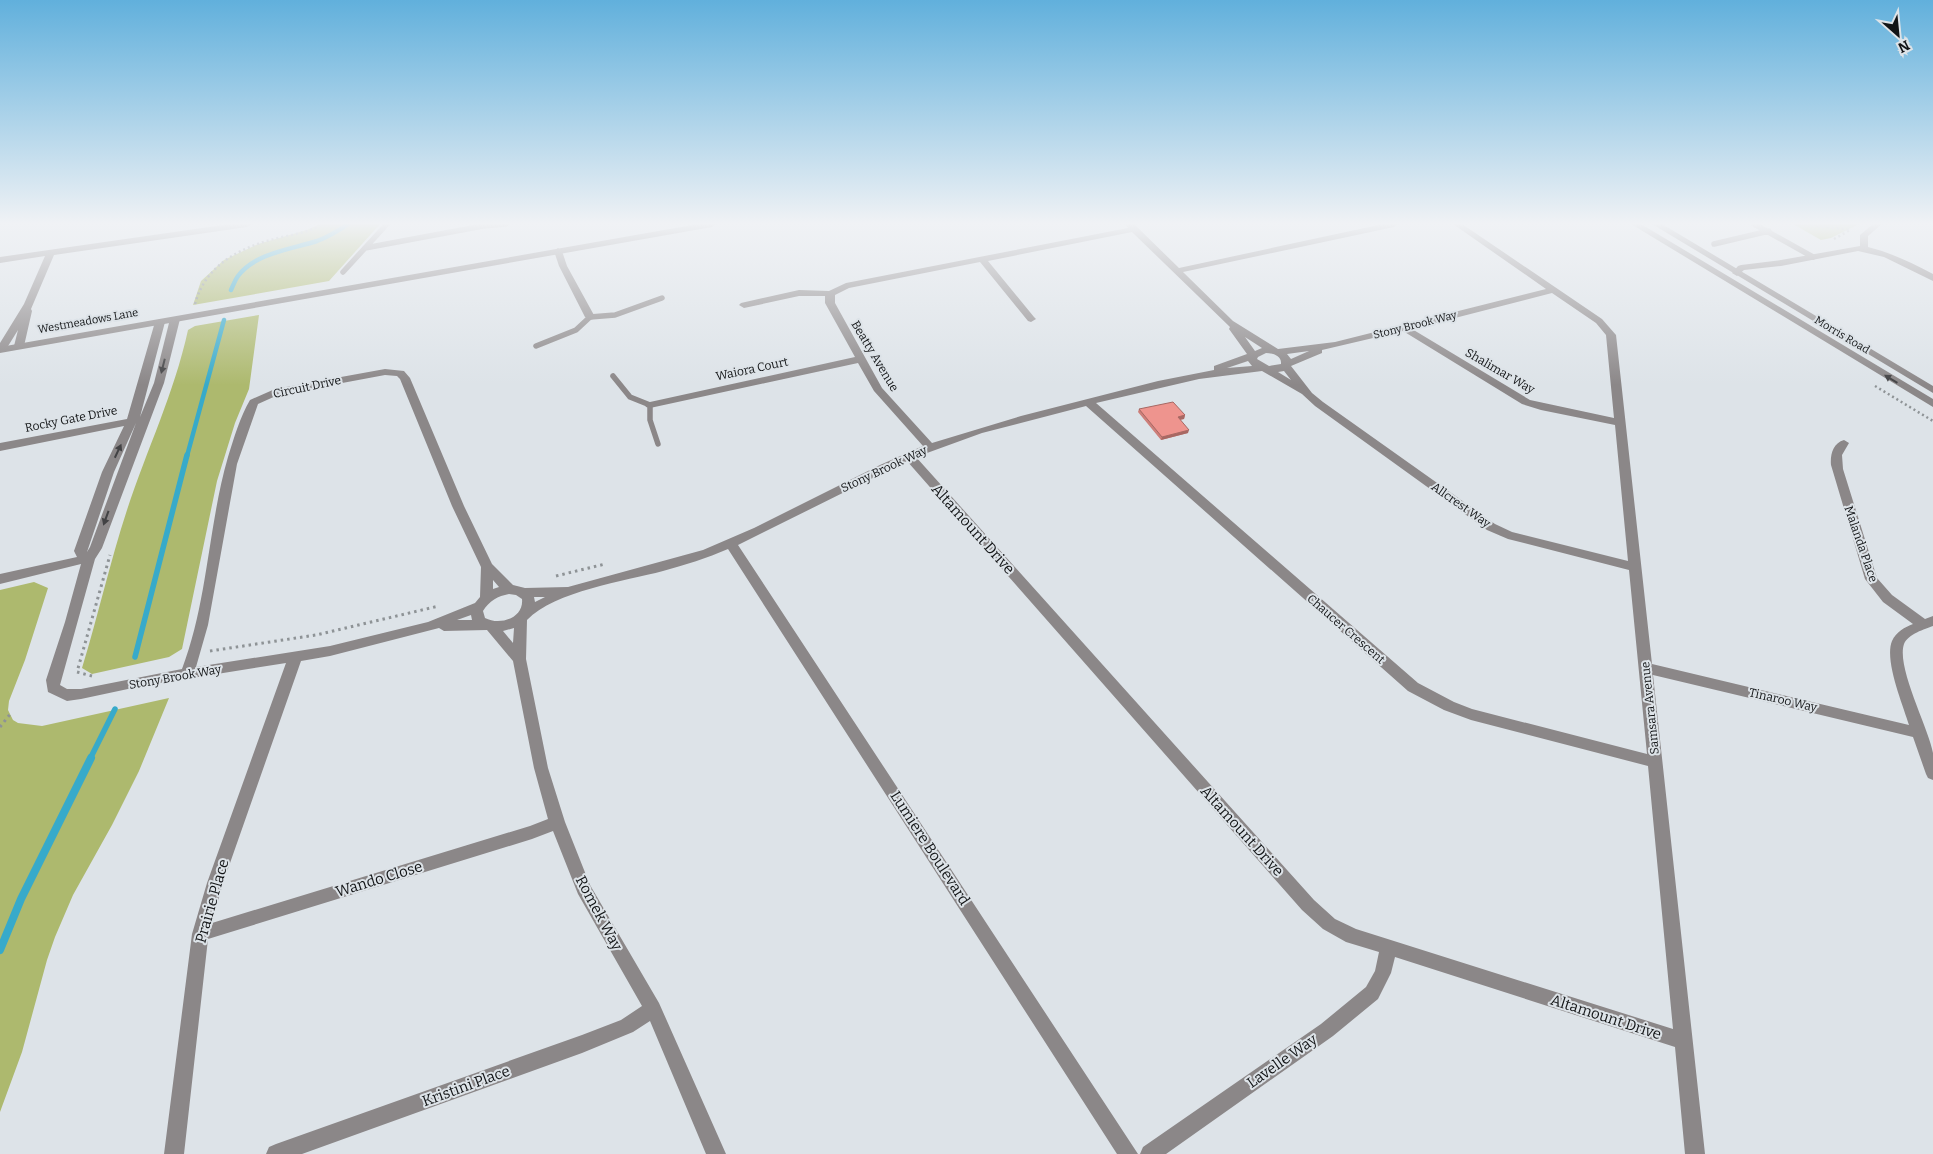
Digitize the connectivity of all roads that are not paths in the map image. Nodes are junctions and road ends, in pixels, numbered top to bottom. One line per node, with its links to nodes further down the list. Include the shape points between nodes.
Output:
1 (40, 278): 13 (street)
2 (407, 278): 16 (street, Westmeadows Lane)
3 (569, 278): 15 (street)
4 (887, 278): 11 (street, via 846,286)
5 (997, 278): 17 (street)
6 (1183, 278): 19 (street)
7 (1536, 278): 10 (street, Samsara Avenue)
8 (1722, 278): 35 (street, Morris Road, one-way to 8)
9 (1745, 278): 32 (street, Morris Road)
10 (1554, 290): 20 (street, Stony Brook Way); 39 (street, Samsara Avenue, via 1599,321 1611,335)
11 (830, 294): 14 (street, via 808,292); 27 (street, Beatty Avenue, via 830,303)
12 (662, 298): 15 (lane, via 615,315)
13 (29, 304): 22 (street); 24 (street)
14 (744, 305)
15 (590, 317): 23 (lane, via 576,330)
16 (175, 319): 18 (street, Westmeadows Lane); 37 (street, Stony Brook Way, one-way to 37)
17 (1031, 319)
18 (160, 322): 22 (street, Westmeadows Lane); 38 (street, Stony Brook Way)
19 (1230, 323): 25 (street, Allcrest Way); 26 (street, Allcrest Way)
20 (1403, 327): 21 (street, Stony Brook Way); 39 (street, Shalimar Way, via 1526,402)
21 (1335, 345): 25 (street, Stony Brook Way); 28 (street, Stony Brook Way)
22 (19, 346): 24 (street, Westmeadows Lane)
23 (536, 346)
24 (0, 349)
25 (1275, 351): 26 (street, Stony Brook Way, via 1261,350); 28 (street, Allcrest Way, via 1286,357)
26 (1253, 356): 29 (street, Allcrest Way, via 1254,363); 30 (street, Stony Brook Way)
27 (861, 359): 36 (street, Waiora Court); 43 (street, Beatty Avenue, via 884,397)
28 (1286, 365): 29 (street, Stony Brook Way, via 1277,370); 33 (street, Allcrest Way)
29 (1264, 368): 30 (street, Stony Brook Way); 33 (street, Allcrest Way)
30 (1204, 374): 34 (street, Stony Brook Way)
31 (613, 376): 36 (lane, via 630,397)
32 (1933, 390)
33 (1308, 395): 48 (street, Allcrest Way, via 1491,527 1508,535)
34 (1088, 402): 43 (street, Stony Brook Way, via 978,430); 63 (street, Chaucer Crescent, via 1413,687 1471,714)
35 (1933, 404)
36 (650, 405): 41 (lane, via 650,420)
37 (147, 418): 38 (street, Rocky Gate Drive); 46 (street, Stony Brook Way, one-way to 46, via 96,548)
38 (132, 421): 42 (street, Rocky Gate Drive); 46 (street, Stony Brook Way, one-way to 38, via 80,551 108,472)
39 (1621, 423): 48 (street, Samsara Avenue)
40 (1844, 443): 55 (street, Malanda Place, via 1836,456 1837,469 1871,579 1886,596)
41 (658, 444)
42 (0, 447)
43 (930, 447): 44 (street, Stony Brook Way)
44 (908, 456): 45 (street, Stony Brook Way); 67 (street, Altamount Drive, via 1317,914 1337,929)
45 (730, 543): 51 (street, Stony Brook Way, via 683,561); 73 (street, Lumiere Boulevard)
46 (89, 558): 49 (street); 61 (street, Stony Brook Way, via 53,688 68,695 81,694)
47 (488, 567): 50 (street, Circuit Drive); 53 (street, Circuit Drive); 61 (street, Circuit Drive, via 400,373 377,373 265,395 254,402 242,431 195,655)
48 (1636, 567): 60 (street, Samsara Avenue)
49 (0, 579)
50 (509, 589): 52 (street); 53 (street, via 496,592)
51 (573, 591): 52 (street, Stony Brook Way); 54 (street, Stony Brook Way, via 543,603)
52 (524, 593): 54 (street, via 530,602)
53 (482, 602): 56 (street, via 477,616); 57 (street, Stony Brook Way)
54 (523, 616): 56 (street, via 506,625); 59 (street, Romek Way)
55 (1929, 623): 62 (street, via 1905,634 1896,649)
56 (487, 625): 57 (street, Stony Brook Way); 59 (street, Romek Way)
57 (431, 626): 58 (street, Stony Brook Way)
58 (295, 658): 61 (street, Stony Brook Way); 66 (street, Prairie Place)
59 (519, 659): 65 (street, Romek Way, via 541,768)
60 (1646, 668): 62 (street, Tinaroo Way); 63 (street, Samsara Avenue)
61 (187, 674)
62 (1920, 733): 64 (street)
63 (1655, 762): 69 (street, Samsara Avenue)
64 (1933, 774)
65 (557, 822): 66 (street, Wando Close); 68 (street, Romek Way, via 584,889)
66 (200, 934): 70 (street, Prairie Place)
67 (1388, 948): 69 (street, Altamount Drive); 74 (street, Lavelle Way, via 1383,973 1372,993 1327,1030)
68 (653, 1009): 71 (street, Kristini Place, via 627,1026 582,1044); 72 (street, Romek Way)
69 (1684, 1041): 75 (street, Samsara Avenue)
70 (174, 1154)
71 (276, 1154)
72 (716, 1154)
73 (1128, 1154)
74 (1150, 1154)
75 (1695, 1154)

